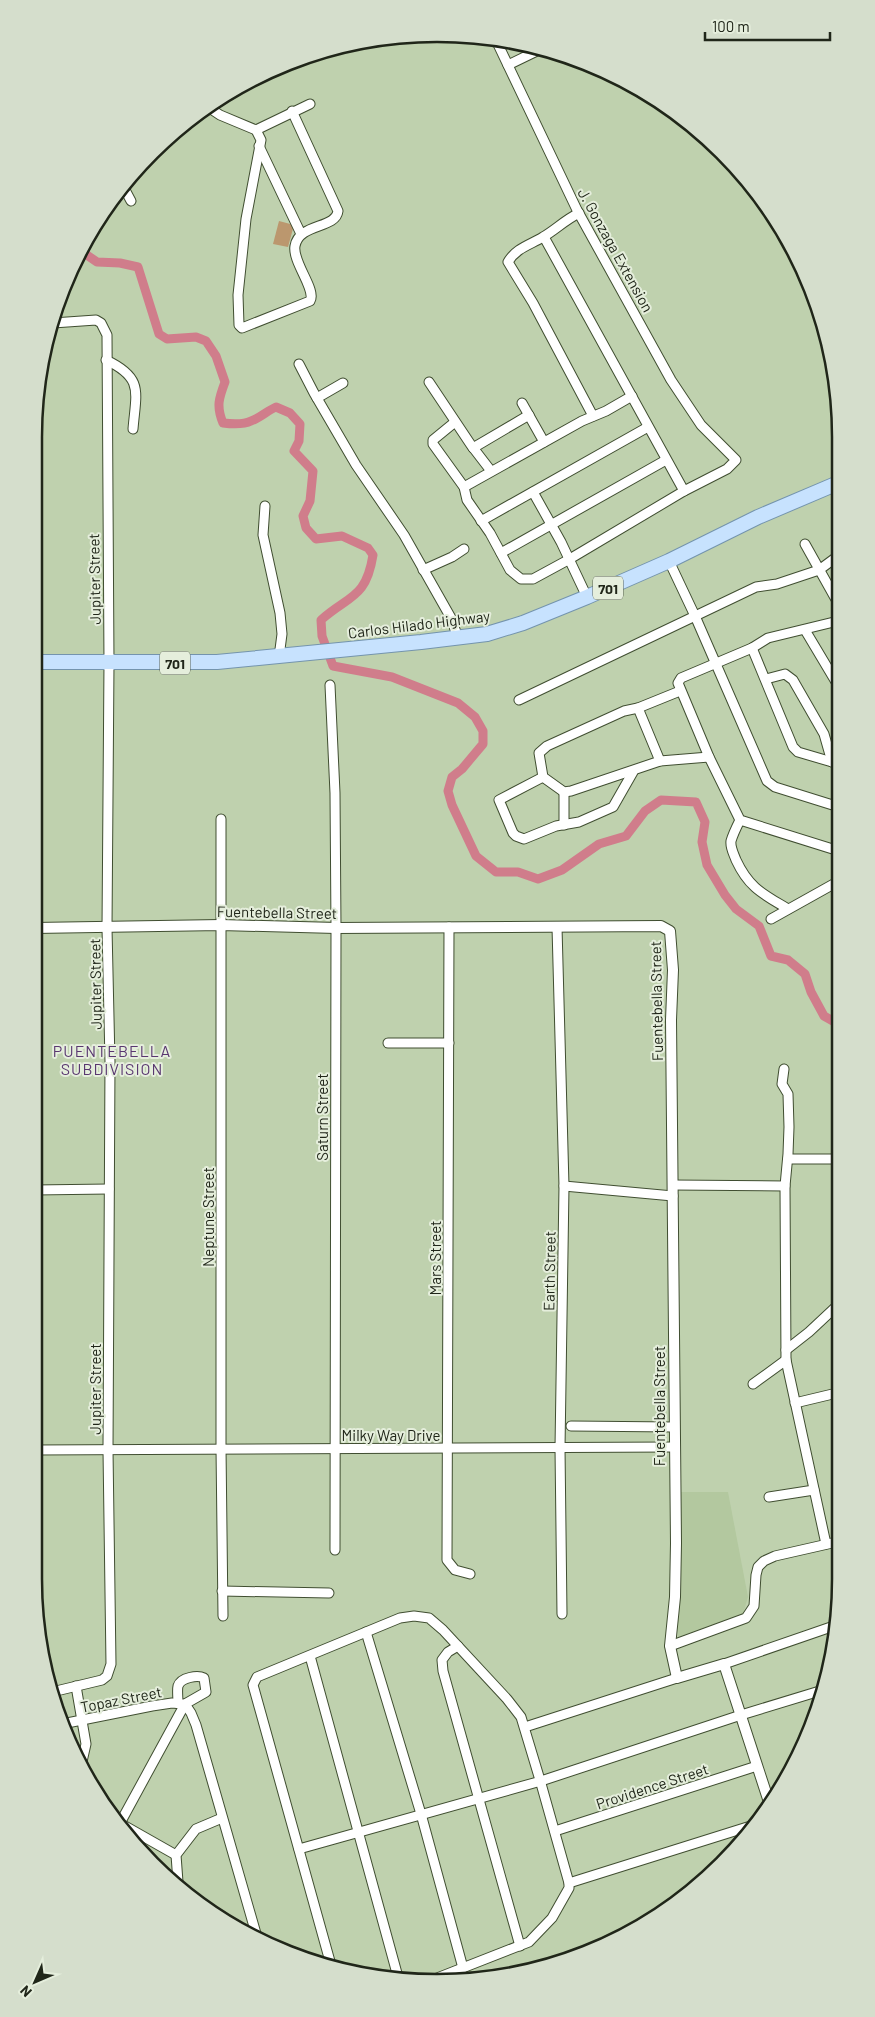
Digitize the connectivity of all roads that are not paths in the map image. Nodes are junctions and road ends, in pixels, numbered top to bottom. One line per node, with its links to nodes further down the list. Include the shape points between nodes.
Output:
1 (500, 48): 3 (street, J. Gonzaga Extension)
2 (531, 54): 3 (street)
3 (508, 65): 11 (street, J. Gonzaga Extension)
4 (310, 104): 5 (street)
5 (292, 111): 7 (street); 12 (street, via 338,211 334,219)
6 (214, 112): 7 (street)
7 (256, 130): 8 (street, via 260,136)
8 (259, 146): 12 (street); 12 (street, via 247,212 238,295 238,318 242,328 312,298 296,257 295,244)
9 (127, 193): 10 (street)
10 (131, 201)
11 (578, 213): 13 (street); 33 (street, J. Gonzaga Extension, via 671,380 701,425 736,460 727,469)
12 (301, 234)
13 (544, 237): 19 (street); 23 (street, via 518,250 508,262)
14 (60, 322): 15 (street, Jupiter Street, via 89,320 101,323 107,335)
15 (106, 360): 26 (street, via 122,368 136,386); 55 (street, Jupiter Street)
16 (299, 364): 20 (street)
17 (429, 382): 24 (street)
18 (343, 383): 20 (street)
19 (632, 396): 23 (street); 25 (street)
20 (317, 398): 44 (street)
21 (522, 403): 22 (street)
22 (529, 415): 27 (street); 28 (street)
23 (593, 416): 27 (street)
24 (455, 422): 28 (street); 32 (street, via 432,441)
25 (648, 427): 29 (street); 34 (street)
26 (133, 429)
27 (544, 442): 30 (street)
28 (473, 448): 30 (street)
29 (666, 460): 33 (street); 37 (street)
30 (491, 471): 32 (street)
31 (832, 486): 43 (main road, Carlos Hilado Highway / 701, via 758,517)
32 (464, 487): 36 (street, via 467,500)
33 (684, 491): 41 (street)
34 (533, 492): 36 (street); 37 (street)
35 (265, 506): 53 (street, via 263,535 282,634)
36 (482, 521): 40 (street)
37 (551, 524): 40 (street); 41 (street)
38 (805, 544): 45 (street)
39 (464, 549): 44 (street)
40 (501, 552): 41 (street, via 510,570 521,579 533,578)
41 (568, 560): 47 (street)
42 (832, 560): 45 (street)
43 (669, 561): 47 (main road, Carlos Hilado Highway / 701); 48 (street)
44 (423, 570): 51 (street, via 451,618)
45 (819, 570): 46 (street); 48 (street, via 777,584 756,587)
46 (832, 593)
47 (587, 597): 51 (main road, Carlos Hilado Highway / 701, via 510,628)
48 (695, 616): 56 (street); 61 (street)
49 (832, 623): 50 (street)
50 (805, 630): 52 (street, via 773,636); 57 (street)
51 (458, 638): 53 (main road, Carlos Hilado Highway / 701)
52 (752, 648): 56 (street); 58 (street)
53 (279, 657): 55 (main road, Carlos Hilado Highway / 701, via 217,662)
54 (42, 662): 55 (main road, Carlos Hilado Highway / 701)
55 (109, 663): 82 (street, Jupiter Street)
56 (716, 664): 60 (street, via 681,678 678,683); 70 (street, via 766,781 775,787)
57 (832, 675)
58 (766, 679): 63 (street, via 785,674 793,680 824,734); 66 (street, via 793,747 798,752)
59 (330, 685): 83 (street, Saturn Street)
60 (680, 690): 62 (street); 64 (street)
61 (520, 700)
62 (638, 708): 65 (street); 68 (street, via 541,749)
63 (832, 755)
64 (709, 757): 65 (street); 72 (street)
65 (660, 761): 67 (street)
66 (832, 762)
67 (633, 772): 69 (street); 73 (street, via 615,805 579,822)
68 (543, 777): 69 (street); 73 (street, via 500,798 499,803 514,833 520,838)
69 (564, 792): 73 (street)
70 (832, 805)
71 (221, 819): 78 (street, Neptune Street)
72 (740, 820): 74 (street); 76 (street, via 731,848 748,882)
73 (564, 825)
74 (832, 849)
75 (832, 885): 76 (street)
76 (788, 909): 77 (street)
77 (771, 919)
78 (221, 925): 82 (street, Fuentebella Street); 83 (street, Fuentebella Street); 103 (street, Neptune Street)
79 (449, 927): 80 (street, Fuentebella Street); 83 (street, Fuentebella Street); 85 (street, Mars Street)
80 (557, 927): 89 (street, Earth Street); 93 (street, Fuentebella Street, via 661,926 670,931 673,970)
81 (42, 928): 82 (street, Fuentebella Street)
82 (107, 928): 91 (street, Jupiter Street)
83 (336, 928): 104 (street, Saturn Street)
84 (388, 1043): 85 (street)
85 (449, 1043): 106 (street, Mars Street)
86 (784, 1069): 87 (street, via 782,1084 788,1098)
87 (788, 1159): 88 (street); 90 (street)
88 (832, 1160)
89 (564, 1186): 93 (street); 105 (street, Earth Street)
90 (785, 1186): 93 (street); 95 (street)
91 (109, 1189): 92 (street); 108 (street, Jupiter Street)
92 (42, 1190)
93 (673, 1191): 101 (street, Fuentebella Street)
94 (832, 1310): 95 (street)
95 (786, 1350): 96 (street)
96 (786, 1360): 97 (street); 99 (street)
97 (753, 1384)
98 (832, 1394): 99 (street)
99 (795, 1403): 109 (street)
100 (571, 1426): 101 (street)
101 (674, 1427): 102 (street, Fuentebella Street)
102 (674, 1447): 105 (street, Milky Way Drive); 122 (street, Fuentebella Street, via 675,1597)
103 (221, 1448): 104 (street, Milky Way Drive); 108 (street, Milky Way Drive); 115 (street, Neptune Street)
104 (336, 1448): 106 (street, Milky Way Drive); 113 (street, Saturn Street)
105 (560, 1448): 106 (street, Milky Way Drive); 117 (street, Earth Street)
106 (447, 1449): 114 (street, Mars Street, via 447,1560 455,1570)
107 (42, 1450): 108 (street, Milky Way Drive)
108 (108, 1450): 126 (street, Jupiter Street, via 111,1664 107,1676)
109 (814, 1490): 110 (street); 112 (street)
110 (769, 1497)
111 (832, 1543): 112 (street)
112 (826, 1544): 122 (street, via 764,1560 756,1574 754,1606 746,1618)
113 (335, 1550)
114 (470, 1574)
115 (222, 1591): 116 (street); 118 (street, Neptune Street)
116 (329, 1593)
117 (562, 1614)
118 (223, 1616)
119 (829, 1628): 124 (street)
120 (366, 1632): 121 (street, via 400,1618 422,1616 429,1618); 123 (street); 139 (street)
121 (458, 1646): 133 (street, via 514,1708); 138 (street, via 442,1660 443,1671)
122 (670, 1646): 125 (street, Fuentebella Street)
123 (310, 1656): 143 (street); 146 (street, via 257,1678 253,1686)
124 (724, 1664): 125 (street); 130 (street)
125 (677, 1678): 133 (street)
126 (76, 1686): 127 (street); 131 (street)
127 (58, 1690)
128 (816, 1692): 130 (street)
129 (181, 1704): 131 (street, Topaz Street); 140 (street); 141 (street, via 196,1725)
130 (741, 1715): 135 (street); 136 (street)
131 (82, 1720): 132 (street, Topaz Street); 134 (street, via 86,1744)
132 (70, 1722)
133 (525, 1728): 136 (street)
134 (84, 1755)
135 (757, 1766): 137 (street); 144 (street, Providence Street)
136 (541, 1781): 138 (street); 144 (street)
137 (767, 1797)
138 (480, 1799): 139 (street); 151 (street)
139 (421, 1814): 143 (street); 153 (street)
140 (121, 1816)
141 (222, 1818): 147 (street, via 196,1829); 150 (street)
142 (744, 1828): 149 (street)
143 (358, 1831): 146 (street); 154 (street)
144 (555, 1831): 149 (street)
145 (134, 1832): 147 (street)
146 (299, 1849): 152 (street)
147 (176, 1855): 148 (street)
148 (178, 1877)
149 (569, 1883): 151 (street, via 570,1888 552,1918 537,1935)
150 (255, 1930)
151 (520, 1946): 153 (street)
152 (329, 1959)
153 (463, 1968): 155 (street)
154 (397, 1972)
155 (447, 1974)

